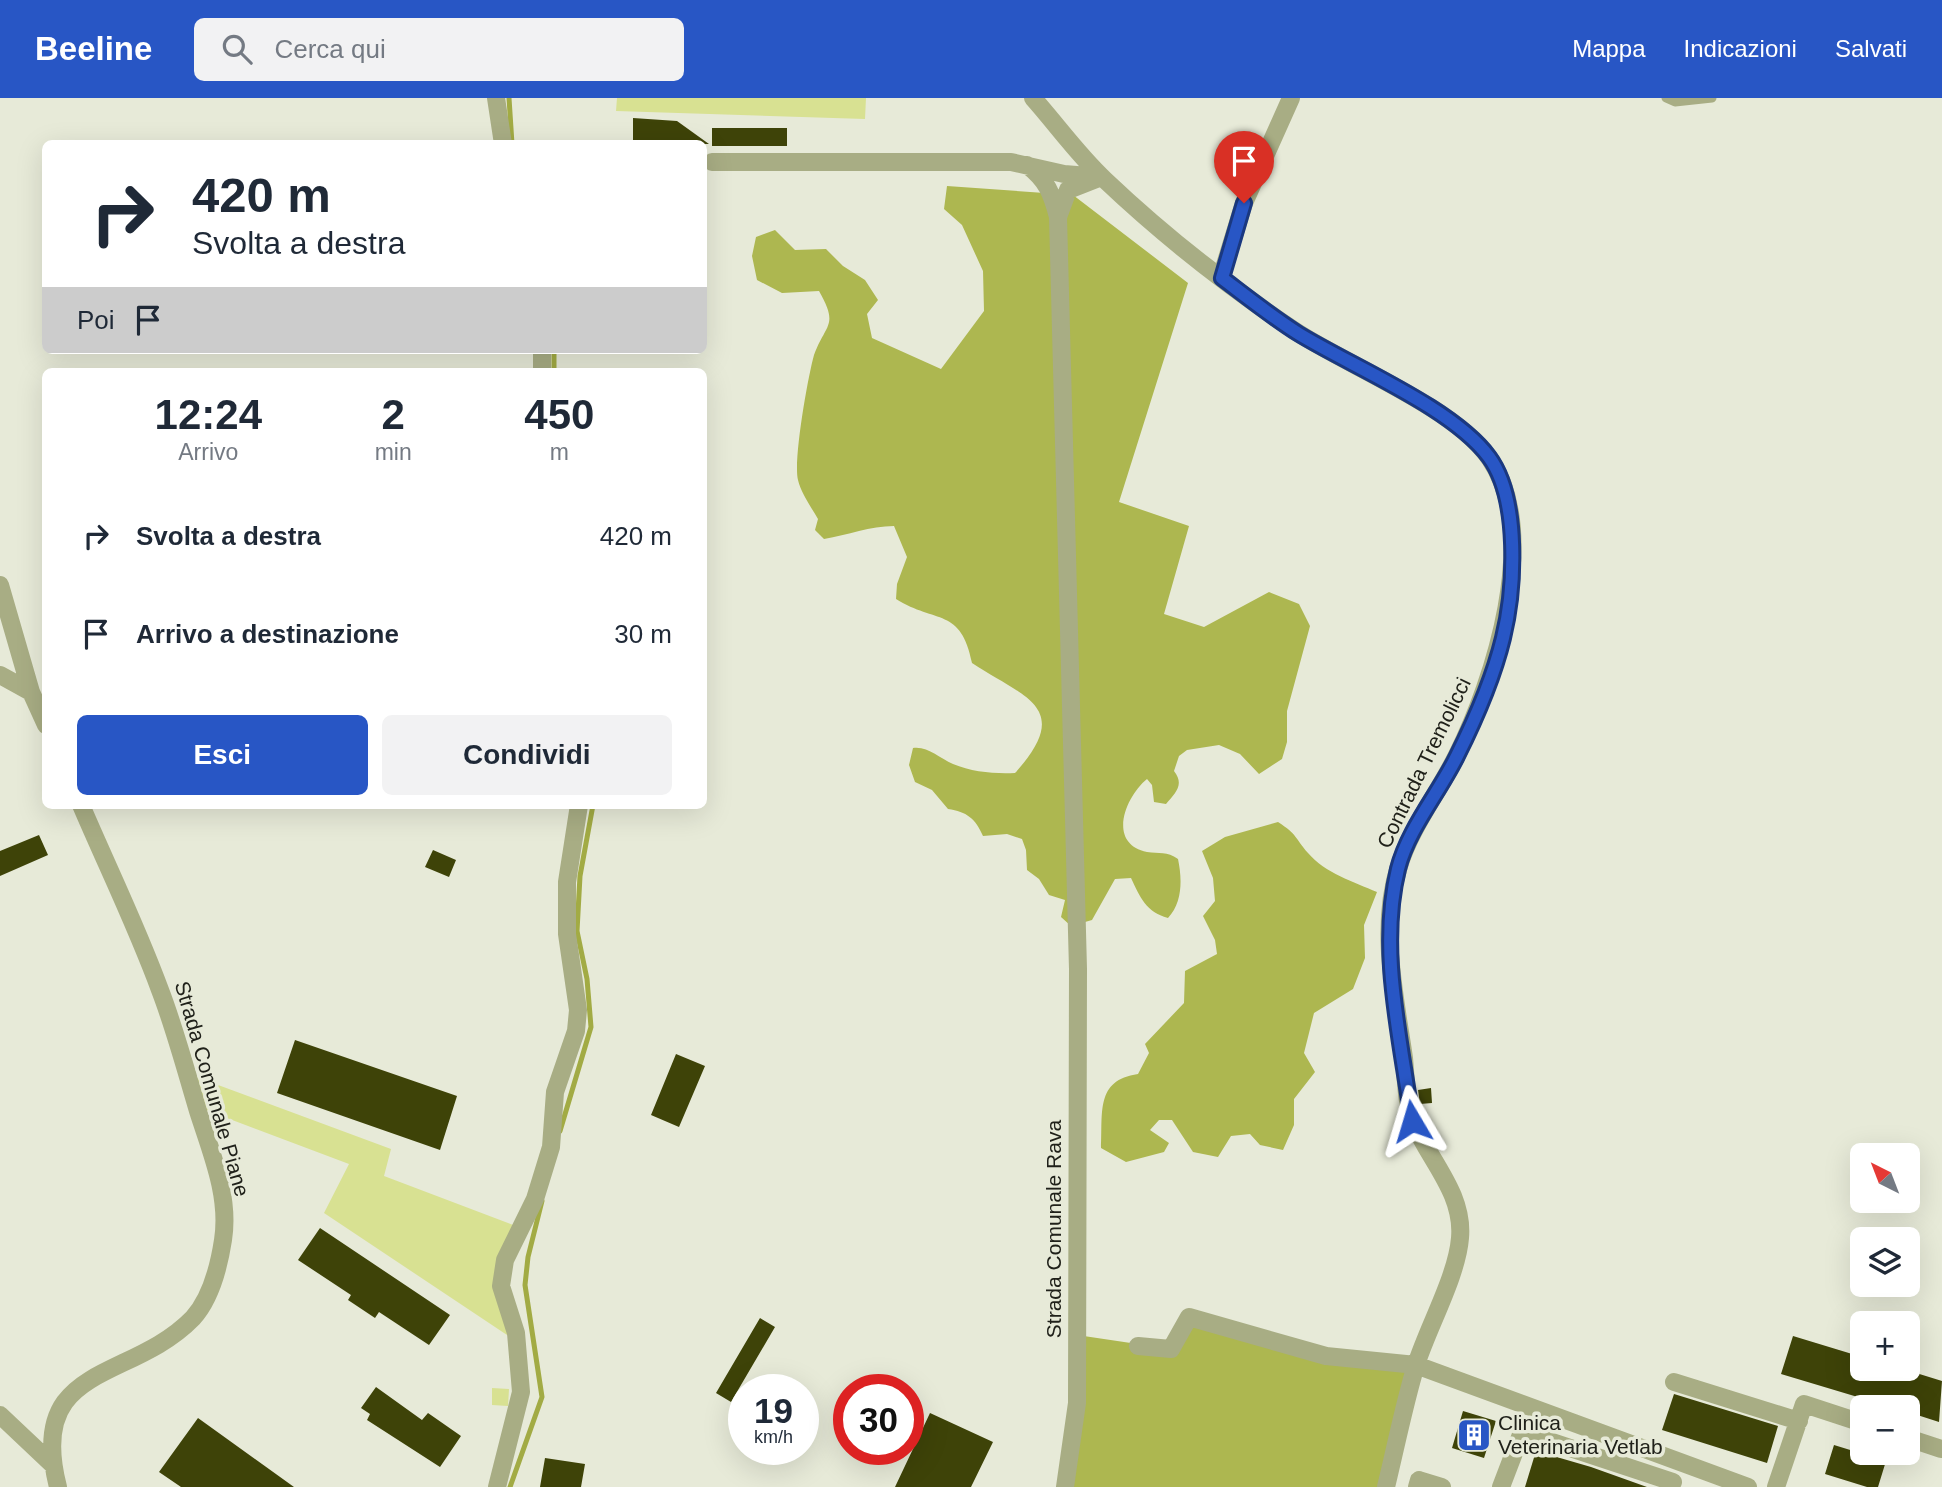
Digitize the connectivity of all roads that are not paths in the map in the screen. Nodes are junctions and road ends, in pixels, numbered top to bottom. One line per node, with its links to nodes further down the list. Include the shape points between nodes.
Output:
1 (496, 98): 6 (street)
2 (1033, 98): 8 (street, Contrada Tremolicci)
3 (1291, 98): 10 (street, via 1244,203)
4 (1666, 98): 5 (lane, via 1675,102)
5 (1712, 98)
6 (502, 140)
7 (712, 162): 9 (street, via 1011,162)
8 (1101, 177): 9 (street); 10 (street, Contrada Tremolicci, via 1190,256)
9 (1060, 182): 30 (street, Strada Comunale Rava, via 1078,969 1077,1404)
10 (1222, 278): 18 (street, Contrada Tremolicci, via 1298,333 1455,424 1490,458 1509,498 1511,566 1503,635 1482,701 1399,866 1390,914 1392,986 1412,1121 1455,1203 1461,1236)
11 (0, 585): 13 (street)
12 (0, 675): 13 (street)
13 (31, 692): 14 (street)
14 (42, 716)
15 (83, 809): 26 (street, Strada Comunale Piane, via 160,990 220,1182 225,1220 211,1288 202,1306 174,1334 80,1386 64,1400 51,1441)
16 (578, 809): 29 (street, via 567,882 576,1031 555,1092 551,1147 539,1186 505,1260 500,1286 516,1333 521,1392)
17 (1138, 1346): 18 (street, via 1171,1349 1189,1317 1326,1356)
18 (1416, 1365): 25 (street); 31 (street, Contrada Tremolicci)
19 (1674, 1382): 22 (street)
20 (0, 1415): 26 (street)
21 (1850, 1419): 22 (street, via 1804,1404)
22 (1799, 1421): 36 (street)
23 (1920, 1442): 24 (street)
24 (1941, 1449)
25 (1679, 1461): 27 (street); 35 (street)
26 (53, 1465): 28 (street, Strada Comunale Piane)
27 (1672, 1485): 34 (street, via 1522,1432)
28 (58, 1487)
29 (497, 1487)
30 (1065, 1487)
31 (1386, 1487)
32 (1417, 1487): 33 (street, via 1419,1480)
33 (1443, 1487)
34 (1501, 1487)
35 (1748, 1487)
36 (1776, 1487)

